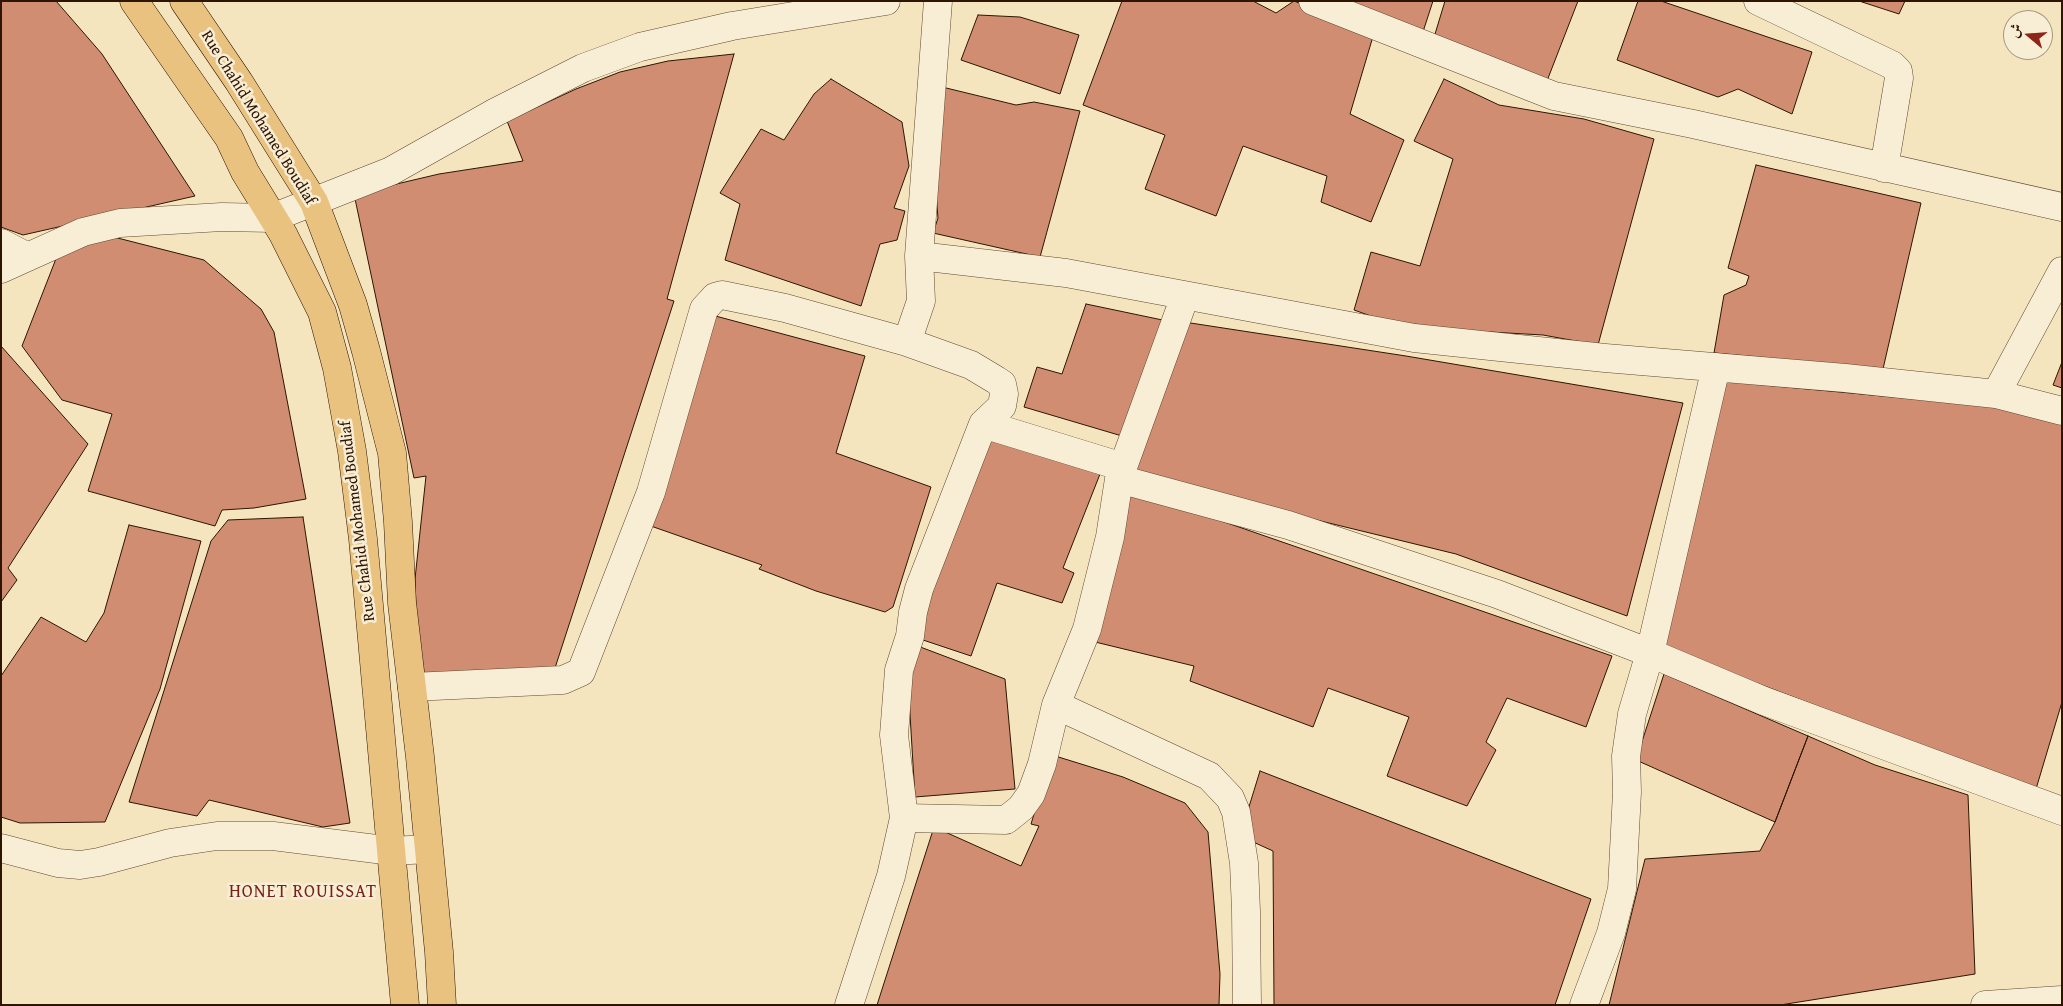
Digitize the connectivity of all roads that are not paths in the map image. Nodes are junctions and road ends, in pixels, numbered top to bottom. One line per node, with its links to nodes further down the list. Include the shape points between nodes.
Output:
1 (134, 1): 10 (main road, Rue Chahid Mohamed Boudiaf, via 219,122)
2 (184, 1): 8 (main road, Rue Chahid Mohamed Boudiaf)
3 (886, 1): 8 (street, via 732,26 640,47 583,68 391,171)
4 (938, 1): 13 (street)
5 (1313, 1): 7 (street, via 1554,96)
6 (1758, 1): 7 (street, via 1892,65 1898,71)
7 (1884, 168): 9 (street)
8 (314, 202): 10 (street); 24 (main road, Rue Chahid Mohamed Boudiaf, via 353,305 392,453 402,603)
9 (2062, 207)
10 (272, 218): 12 (street, via 222,216 120,224 83,232); 30 (main road, Rue Chahid Mohamed Boudiaf, via 322,312 337,368 351,442 363,539)
11 (1, 243): 12 (street)
12 (28, 256): 14 (street)
13 (919, 256): 16 (street, via 1066,273); 17 (street, via 921,301)
14 (1, 269)
15 (2062, 271): 19 (street)
16 (1185, 296): 18 (street, via 1414,338); 22 (street)
17 (907, 342): 21 (street, via 971,365 1002,384 1002,406); 24 (street, via 785,308 715,296 704,308 650,492 581,672 563,680)
18 (1716, 367): 19 (street); 23 (street)
19 (1996, 394): 20 (street)
20 (2062, 411)
21 (983, 424): 22 (street); 27 (street, via 920,589 899,670 894,735)
22 (1121, 473): 23 (street, via 1497,594); 25 (street, via 1110,537 1087,629)
23 (1650, 653): 26 (street, via 1764,701); 36 (street, via 1632,714 1626,756 1622,889 1611,933)
24 (412, 687): 29 (main road, Rue Chahid Mohamed Boudiaf)
25 (1056, 705): 27 (street, via 1031,794 1006,820); 35 (street, via 1210,776 1230,798 1236,812 1244,863)
26 (2062, 811)
27 (904, 818): 34 (street, via 891,876)
28 (1, 848): 30 (street, via 58,863 80,865 170,843 217,836 273,836)
29 (428, 849): 30 (street); 33 (main road, Rue Chahid Mohamed Boudiaf)
30 (392, 851): 32 (main road, Rue Chahid Mohamed Boudiaf)
31 (2062, 1000): 37 (street)
32 (405, 1005)
33 (442, 1005)
34 (849, 1005)
35 (1247, 1005)
36 (1584, 1005)
37 (1985, 1005)

